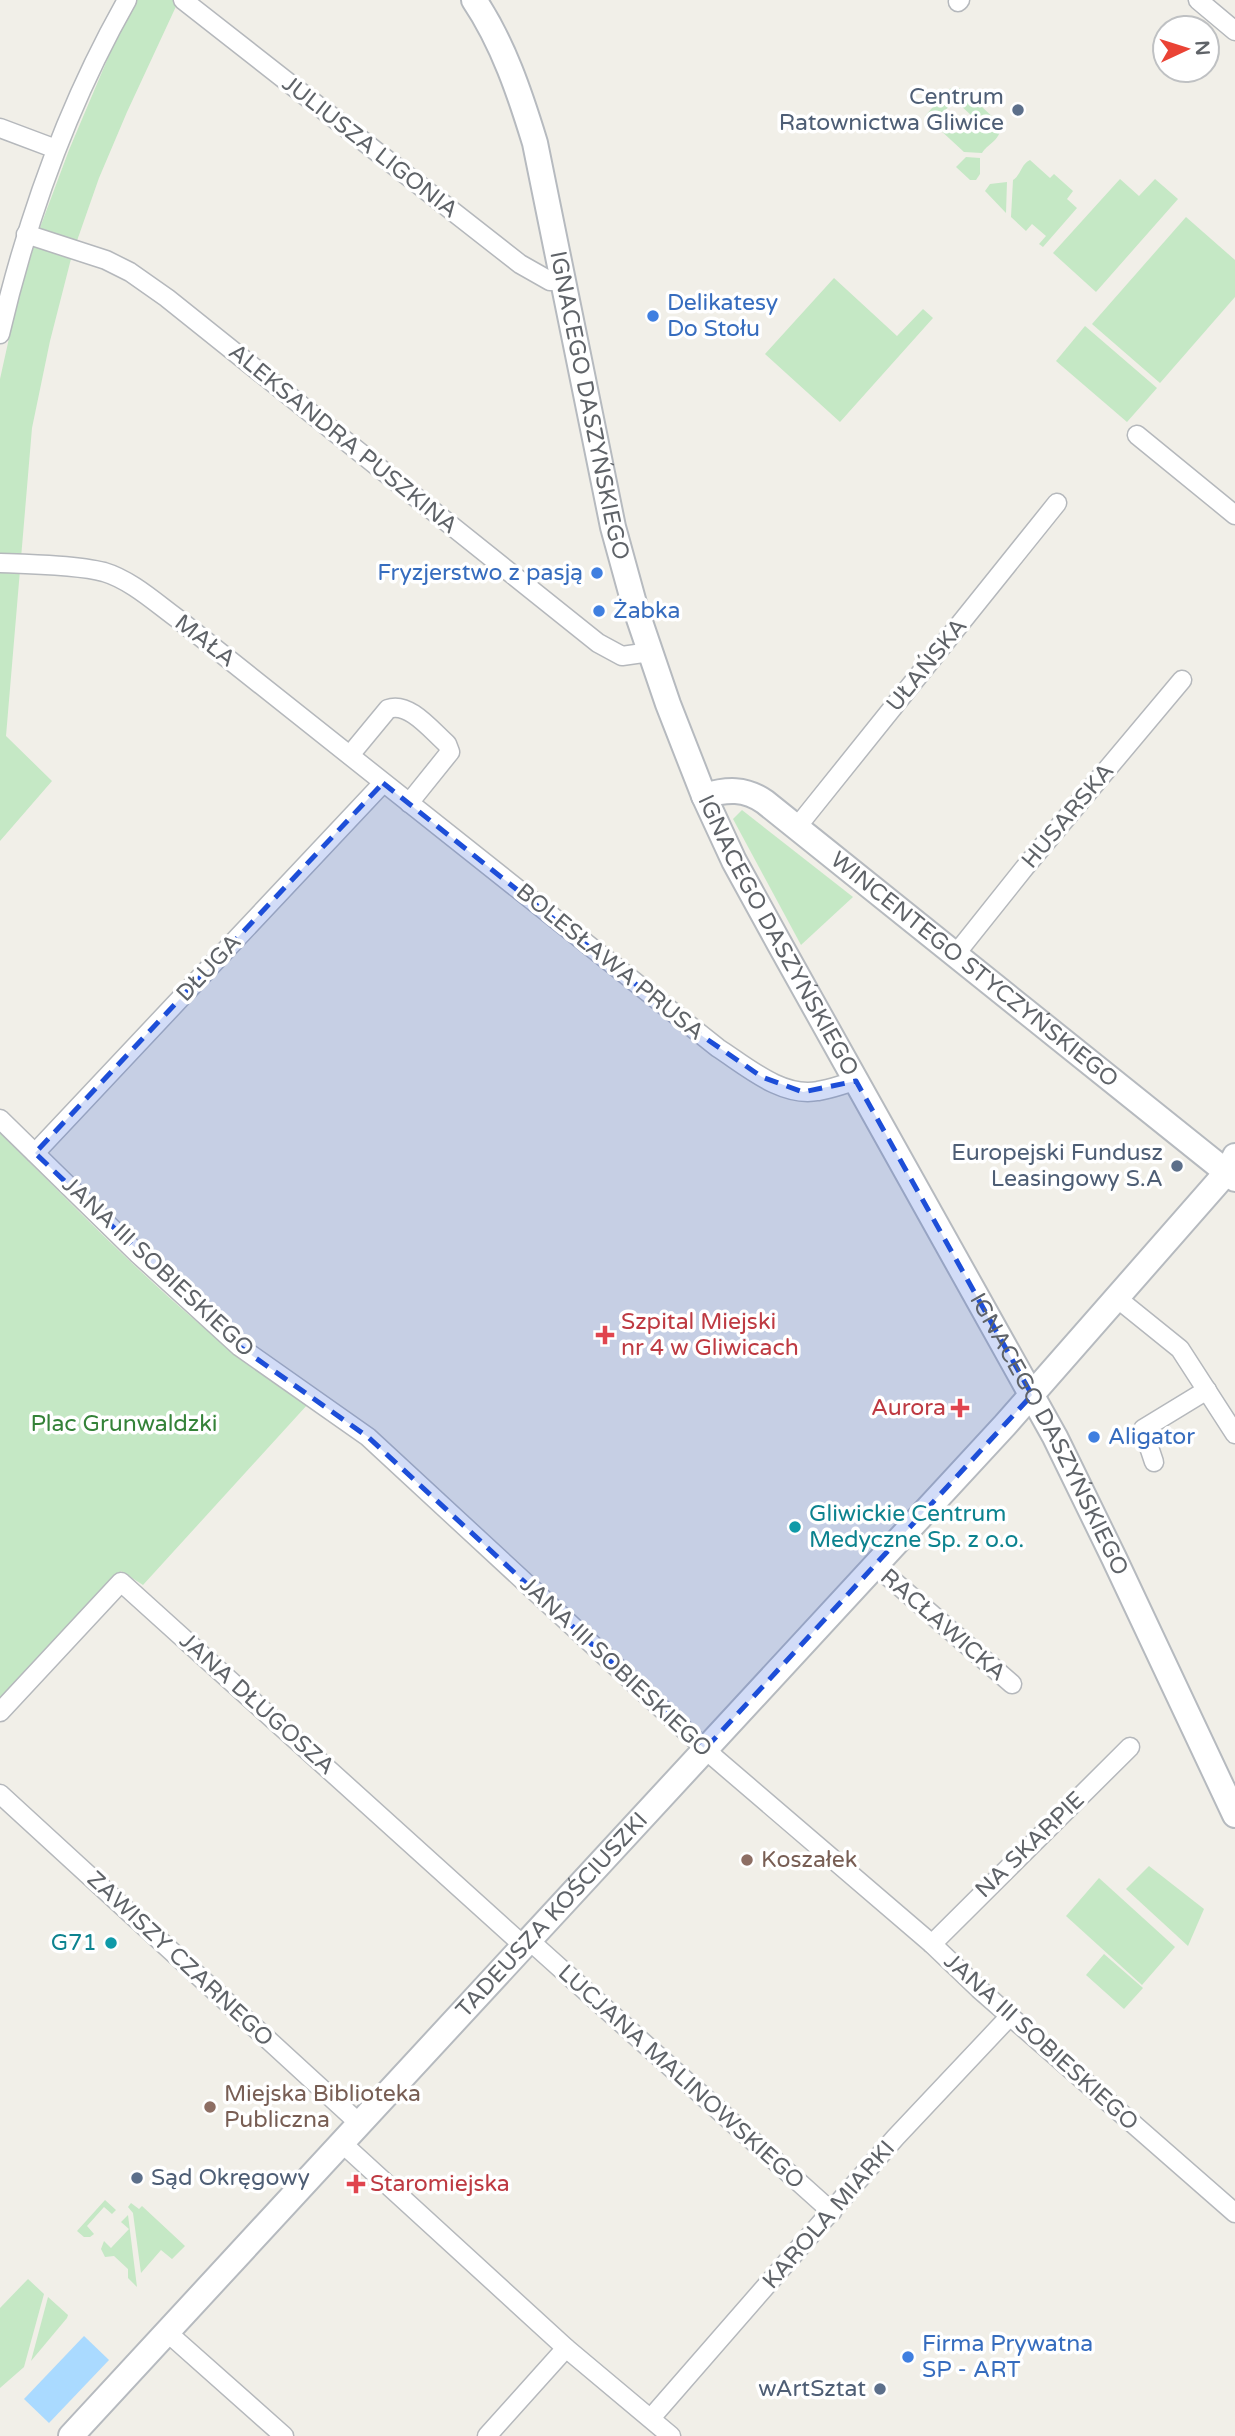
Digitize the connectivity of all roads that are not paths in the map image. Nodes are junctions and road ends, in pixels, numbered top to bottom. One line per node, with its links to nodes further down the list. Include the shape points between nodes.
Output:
1 (127, 0): 7 (street)
2 (183, 0): 9 (street, JULIUSZA LIGONIA, via 520,264 550,281)
3 (474, 0): 9 (street, IGNACEGO DASZYŃSKIEGO, via 522,99)
4 (1198, 0): 5 (street)
5 (1235, 31)
6 (0, 128): 7 (street)
7 (56, 149): 8 (street)
8 (26, 234): 10 (street); 15 (street, ALEKSANDRA PUSZKINA, via 130,272 597,643 622,656)
9 (563, 281): 15 (street, IGNACEGO DASZYŃSKIEGO, via 613,527)
10 (0, 334)
11 (1137, 435): 13 (street)
12 (1057, 503): 21 (street, UŁAŃSKA)
13 (1235, 515)
14 (0, 563): 17 (street, MAŁA, via 85,569 119,579 178,619)
15 (650, 652): 19 (street, IGNACEGO DASZYŃSKIEGO)
16 (1182, 680): 22 (street, HUSARSKA)
17 (350, 755): 18 (street, MAŁA); 20 (street, via 388,709 406,709 447,744 450,752)
18 (383, 783): 20 (street, BOLESŁAWA PRUSA); 25 (street, DŁUGA)
19 (704, 796): 21 (street, WINCENTEGO STYCZYŃSKIEGO, via 727,790 749,792); 23 (street, IGNACEGO DASZYŃSKIEGO, via 734,861)
20 (410, 803): 23 (street, BOLESŁAWA PRUSA, via 692,1029 762,1077 803,1092)
21 (797, 827): 22 (street, WINCENTEGO STYCZYŃSKIEGO)
22 (955, 955): 26 (street, WINCENTEGO STYCZYŃSKIEGO)
23 (856, 1081): 29 (street, IGNACEGO DASZYŃSKIEGO)
24 (0, 1119): 25 (street, JANA III SOBIESKIEGO)
25 (35, 1153): 36 (street, JANA III SOBIESKIEGO, via 240,1347 368,1437)
26 (1232, 1169): 27 (street, TADEUSZA KOŚCIUSZKI)
27 (1118, 1298): 28 (street, via 1180,1349); 29 (street, TADEUSZA KOŚCIUSZKI)
28 (1207, 1390): 30 (street); 31 (street, via 1143,1429)
29 (1032, 1395): 32 (street, TADEUSZA KOŚCIUSZKI); 38 (street, IGNACEGO DASZYŃSKIEGO)
30 (1235, 1434)
31 (1154, 1462)
32 (875, 1565): 33 (street, RACŁAWICKA); 36 (street, TADEUSZA KOŚCIUSZKI)
33 (1012, 1684)
34 (0, 1712): 39 (street, JANA DŁUGOSZA, via 121,1581)
35 (1130, 1747): 40 (street, NA SKARPIE)
36 (705, 1749): 39 (street, TADEUSZA KOŚCIUSZKI); 40 (street, JANA III SOBIESKIEGO)
37 (0, 1794): 42 (street, ZAWISZY CZARNEGO)
38 (1235, 1815)
39 (527, 1943): 42 (street, TADEUSZA KOŚCIUSZKI); 44 (street, LUCJANA MALINOWSKIEGO)
40 (932, 1944): 41 (street, JANA III SOBIESKIEGO)
41 (1010, 2016): 44 (street, KAROLA MIARKI, via 895,2138); 45 (street, JANA III SOBIESKIEGO)
42 (360, 2124): 43 (street, TADEUSZA KOŚCIUSZKI)
43 (343, 2144): 46 (street, TADEUSZA KOŚCIUSZKI); 47 (street)
44 (832, 2213): 48 (street, KAROLA MIARKI)
45 (1235, 2213)
46 (168, 2333): 49 (street, TADEUSZA KOŚCIUSZKI); 50 (street)
47 (566, 2347): 48 (street); 51 (street)
48 (651, 2418): 52 (street)
49 (71, 2436)
50 (284, 2436)
51 (487, 2436)
52 (671, 2436)

